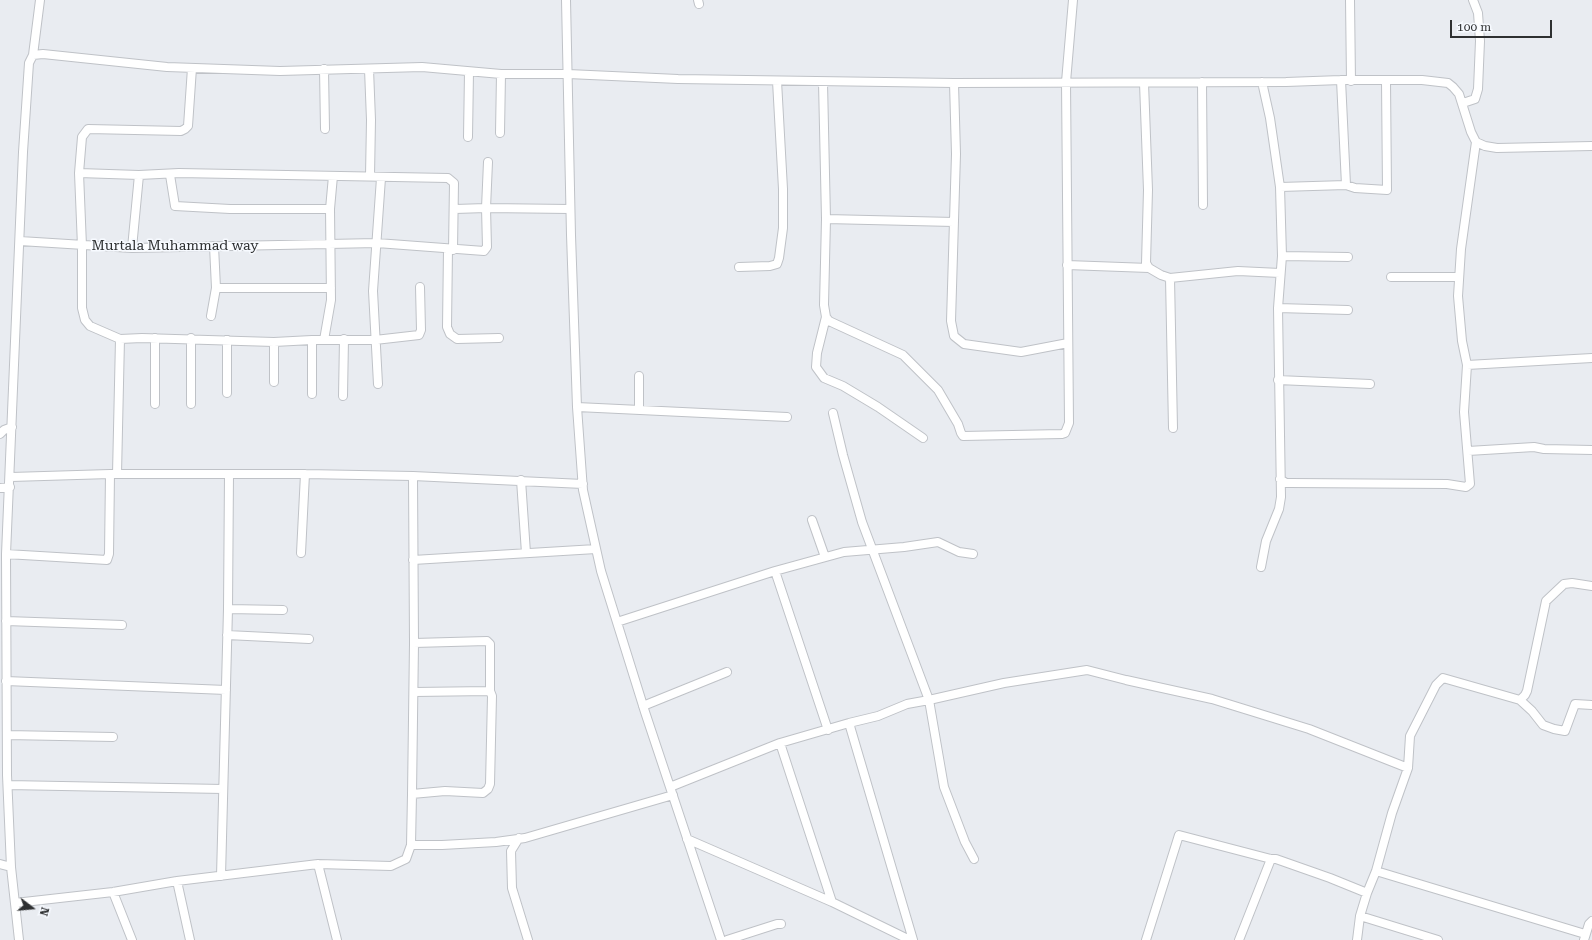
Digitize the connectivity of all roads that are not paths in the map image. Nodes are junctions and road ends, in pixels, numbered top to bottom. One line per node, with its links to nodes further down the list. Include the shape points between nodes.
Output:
1 (40, 0): 6 (street)
2 (566, 0): 12 (street)
3 (1073, 0): 18 (street)
4 (1350, 0): 15 (street)
5 (1473, 0): 23 (street, via 1478,13 1480,41 1478,89 1475,99)
6 (33, 55): 7 (street); 45 (street, via 29,62)
7 (192, 68): 8 (street, via 280,71); 30 (street, via 186,129 88,129 82,137)
8 (324, 69): 9 (street); 24 (street)
9 (369, 69): 10 (street, via 422,67); 34 (street)
10 (469, 72): 11 (street); 26 (street)
11 (501, 74): 12 (street); 25 (street)
12 (568, 74): 14 (street); 42 (street)
13 (1341, 80): 15 (street); 20 (street); 36 (street)
14 (777, 81): 17 (street); 55 (street, via 783,189 780,258 777,264 770,266)
15 (1351, 81): 16 (street)
16 (1386, 81): 23 (street, via 1422,80 1448,83 1460,94); 36 (street, via 1387,190)
17 (823, 82): 21 (street); 43 (street)
18 (1066, 82): 21 (street); 22 (street); 54 (street)
19 (1202, 82): 20 (street); 22 (street); 38 (street)
20 (1262, 82): 37 (street)
21 (954, 83): 44 (street)
22 (1144, 83): 56 (street, via 1148,190 1146,263)
23 (1463, 103): 27 (street)
24 (325, 129)
25 (500, 133)
26 (468, 137)
27 (1476, 142): 28 (street, via 1497,148); 59 (street)
28 (1592, 146)
29 (488, 162): 39 (street)
30 (79, 173): 31 (street); 48 (street)
31 (139, 175): 32 (street); 50 (street)
32 (170, 175): 33 (street, via 179,173); 40 (street, via 174,206)
33 (333, 176): 34 (street); 40 (street)
34 (370, 176): 35 (street)
35 (381, 178): 41 (street, via 451,179 454,183); 46 (street)
36 (1346, 185): 37 (street)
37 (1280, 187): 52 (street)
38 (1203, 205)
39 (486, 208): 41 (street); 42 (street); 51 (street, Murtala Muhammad way, via 486,250)
40 (330, 209): 47 (street)
41 (455, 209): 51 (street)
42 (570, 209): 91 (street)
43 (826, 219): 44 (street); 67 (street)
44 (954, 222): 78 (street, via 951,321 954,336 964,344 1022,352)
45 (20, 241): 48 (street, Murtala Muhammad way); 95 (street)
46 (377, 243): 47 (street, Murtala Muhammad way); 51 (street, Murtala Muhammad way); 76 (street, via 373,291)
47 (330, 245): 49 (street, Murtala Muhammad way); 63 (street)
48 (82, 246): 50 (street, Murtala Muhammad way); 71 (street, via 84,320 90,326)
49 (214, 246): 50 (street, Murtala Muhammad way); 62 (street)
50 (132, 248)
51 (451, 249): 70 (street, via 447,327 450,334 457,339)
52 (1282, 256): 53 (street); 57 (street)
53 (1348, 257)
54 (1067, 265): 56 (street); 78 (street)
55 (739, 267)
56 (1149, 268): 60 (street)
57 (1280, 273): 60 (street, via 1238,271); 64 (street)
58 (1391, 277): 59 (street)
59 (1459, 277): 80 (street, via 1462,342)
60 (1170, 278): 96 (street)
61 (420, 287): 76 (street, via 419,335)
62 (216, 288): 63 (street); 66 (street)
63 (331, 288): 75 (street)
64 (1278, 308): 65 (street); 82 (street)
65 (1348, 310)
66 (211, 316)
67 (826, 317): 78 (street, via 829,321 903,355 938,390 963,436 1065,433 1069,423); 98 (street, via 816,367 824,378 878,407)
68 (155, 338): 69 (street); 71 (street); 89 (street)
69 (191, 338): 73 (street); 90 (street)
70 (499, 338)
71 (120, 339): 101 (street)
72 (344, 339): 75 (street); 76 (street); 88 (street)
73 (227, 340): 77 (street); 86 (street)
74 (312, 340): 75 (street); 77 (street); 87 (street)
75 (324, 340)
76 (375, 340): 84 (street)
77 (274, 342): 83 (street)
78 (1068, 343)
79 (1592, 358): 80 (street)
80 (1467, 365): 100 (street, via 1464,412)
81 (639, 376): 92 (street)
82 (1278, 380): 85 (street); 106 (street)
83 (274, 382)
84 (378, 384)
85 (1370, 384)
86 (227, 393)
87 (312, 394)
88 (343, 396)
89 (154, 404)
90 (191, 404)
91 (577, 407): 92 (street); 108 (street)
92 (639, 410): 94 (street)
93 (833, 413): 113 (street, via 862,522)
94 (787, 417)
95 (12, 427): 97 (street); 105 (street)
96 (1173, 428)
97 (0, 434)
98 (923, 438)
99 (1592, 450): 100 (street, via 1534,447)
100 (1468, 451): 106 (street, via 1471,479 1466,487 1447,484 1286,483)
101 (114, 474): 102 (street); 105 (street); 116 (street, via 107,560)
102 (229, 474): 103 (street); 124 (street)
103 (305, 474): 104 (street); 114 (street)
104 (414, 476): 107 (street); 119 (street)
105 (11, 477): 109 (street)
106 (1280, 479): 120 (street, via 1279,509 1266,541)
107 (521, 480): 108 (street); 115 (street)
108 (583, 484): 112 (street)
109 (10, 487): 110 (street); 116 (street)
110 (0, 488)
111 (812, 520): 118 (street)
112 (596, 548): 115 (street); 127 (street)
113 (872, 548): 117 (street, via 938,542 959,552); 118 (street); 137 (street)
114 (300, 553)
115 (526, 553): 119 (street)
116 (6, 554): 123 (street)
117 (973, 554)
118 (825, 557): 121 (street)
119 (413, 560): 131 (street)
120 (1261, 567)
121 (775, 571): 127 (street); 142 (street)
122 (1592, 586): 138 (street, via 1564,584 1546,601 1525,695)
123 (3, 600): 126 (street)
124 (228, 609): 125 (street); 129 (street)
125 (283, 610)
126 (6, 621): 128 (street); 133 (street)
127 (617, 622): 140 (street)
128 (122, 625)
129 (227, 635): 130 (street); 134 (street)
130 (309, 640)
131 (414, 643): 135 (street, via 487,641 490,644); 136 (street)
132 (727, 672): 140 (street)
133 (6, 681): 134 (street); 143 (street)
134 (226, 690): 149 (street)
135 (490, 691): 136 (street); 151 (street, via 492,696 488,790 483,793)
136 (414, 692): 151 (street)
137 (929, 700): 141 (street, via 907,704 878,716); 146 (street, via 1004,683 1087,670 1212,699 1309,730); 156 (street, via 944,787)
138 (1520, 700): 139 (street, via 1532,710 1543,725 1565,730 1575,704); 146 (street, via 1443,678 1436,685 1410,736)
139 (1592, 705)
140 (643, 706): 150 (street)
141 (849, 723): 142 (street); 178 (street)
142 (828, 730): 145 (street)
143 (7, 735): 144 (street); 147 (street)
144 (113, 737)
145 (780, 743): 150 (street); 165 (street)
146 (1408, 768): 160 (street)
147 (4, 775): 148 (street)
148 (8, 785): 149 (street); 159 (street)
149 (223, 789): 161 (street)
150 (671, 791): 152 (street); 153 (street)
151 (412, 794): 154 (street)
152 (519, 838): 154 (street, via 442,846); 175 (street, via 511,851 512,888)
153 (687, 839): 165 (street); 176 (street)
154 (411, 845): 158 (street, via 406,859 390,866)
155 (1271, 859): 164 (street, via 1330,878); 179 (street, via 1179,835); 180 (street)
156 (974, 860)
157 (0, 864): 159 (street)
158 (318, 864): 161 (street); 174 (street)
159 (11, 867): 166 (street)
160 (1376, 871): 164 (street); 170 (street)
161 (221, 876): 162 (street)
162 (177, 882): 163 (street); 173 (street)
163 (113, 892): 166 (street); 172 (street)
164 (1367, 894): 167 (street)
165 (832, 902): 178 (street)
166 (15, 903): 171 (street)
167 (1360, 916): 181 (street); 182 (street)
168 (1592, 921): 170 (street)
169 (781, 924): 177 (street)
170 (1585, 937)
171 (19, 940)
172 (132, 940)
173 (190, 940)
174 (337, 940)
175 (528, 940)
176 (721, 940)
177 (727, 940)
178 (911, 940)
179 (1146, 940)
180 (1239, 940)
181 (1357, 940)
182 (1438, 940)

